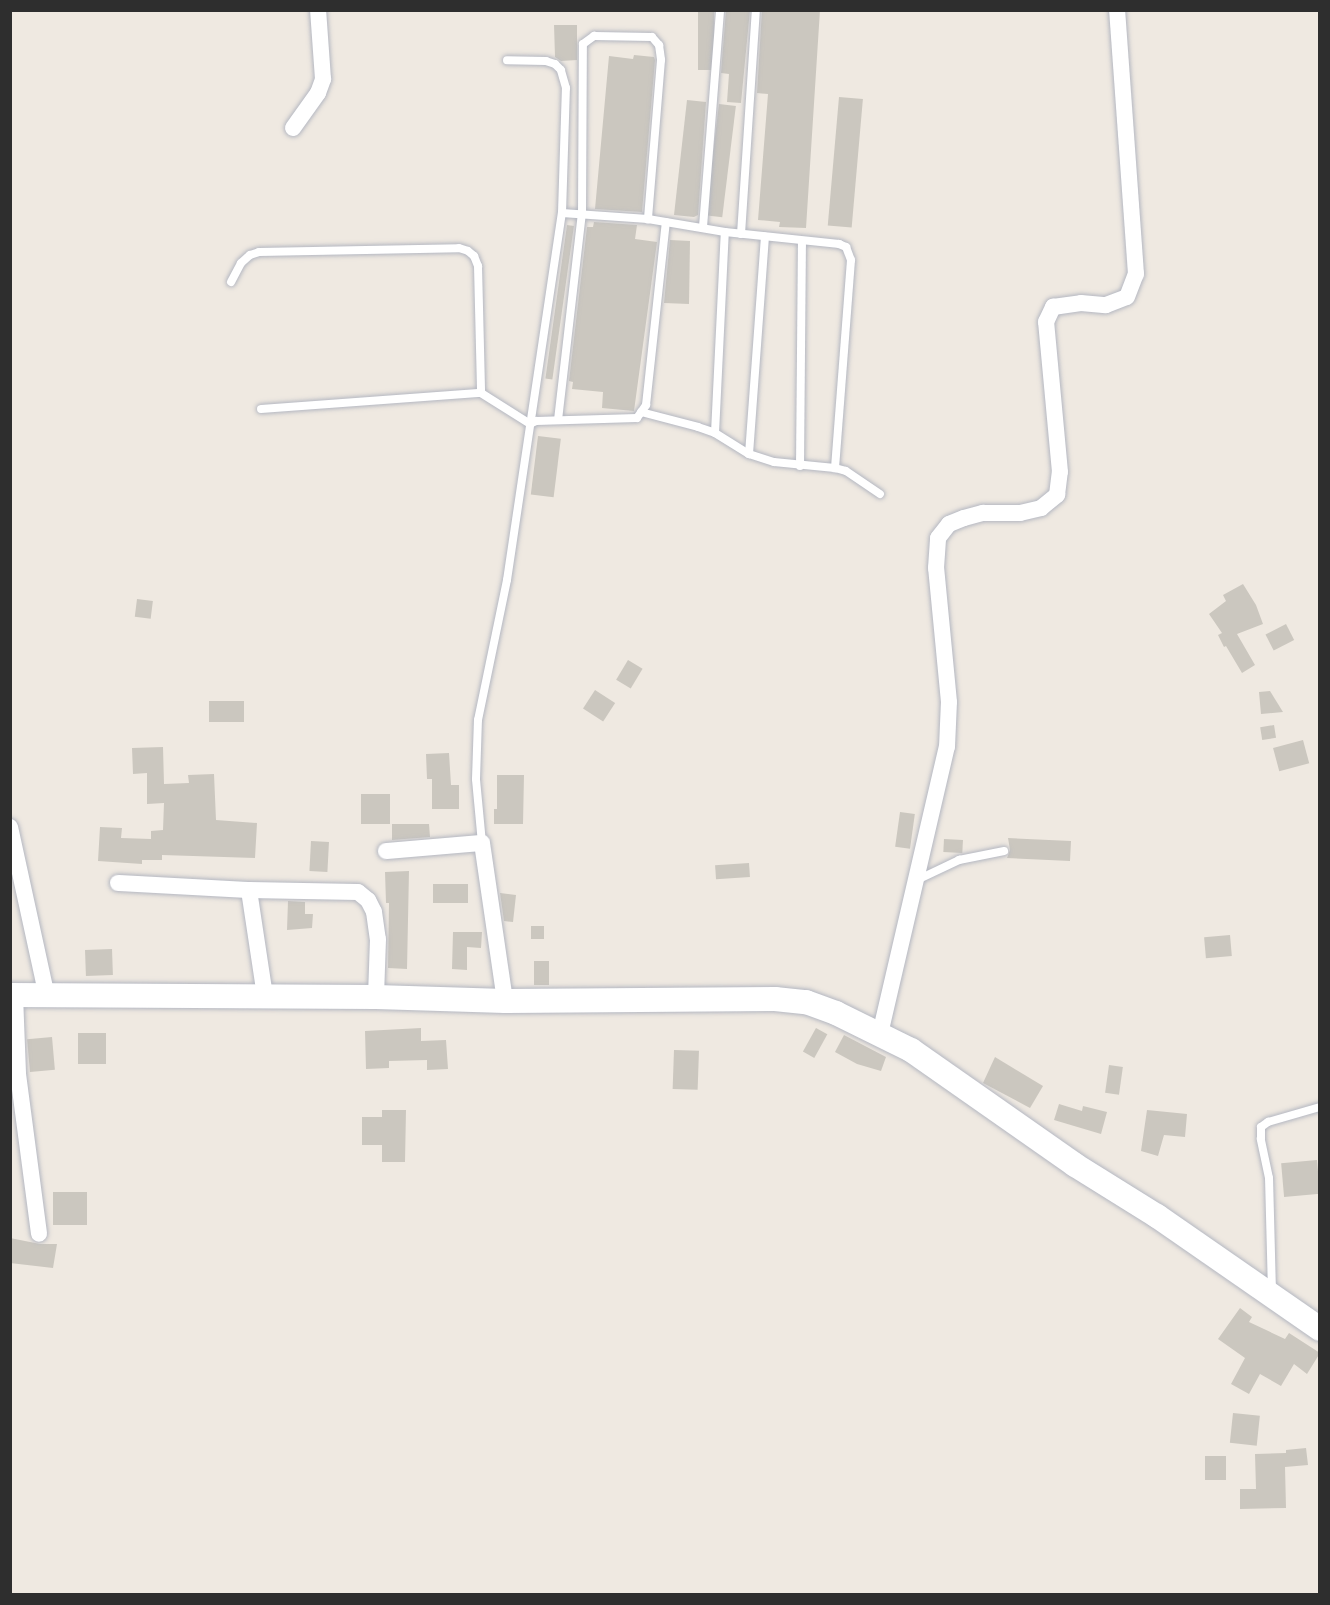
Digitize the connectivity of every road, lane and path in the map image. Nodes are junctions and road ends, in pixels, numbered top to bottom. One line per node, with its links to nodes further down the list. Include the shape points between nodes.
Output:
1 (318, 10): 6 (street, via 323,79 318,93)
2 (720, 10): 11 (lane)
3 (756, 10): 13 (lane)
4 (1117, 10): 31 (street, via 1136,274 1127,297 1106,305 1081,303 1053,308 1046,322 1060,472 1057,495 1041,508 964,518 949,524 938,538 936,567 949,702 947,747)
5 (507, 60): 7 (lane, via 546,61 561,70 566,88)
6 (292, 128)
7 (562, 213): 8 (lane); 21 (lane)
8 (582, 214): 9 (lane); 9 (lane, via 583,44 594,36 652,37 659,45 661,60); 20 (lane)
9 (648, 219): 10 (lane)
10 (666, 222): 11 (lane); 19 (lane, via 646,405)
11 (703, 227): 12 (lane)
12 (725, 232): 13 (lane); 22 (lane)
13 (741, 234): 14 (lane)
14 (765, 237): 15 (lane); 23 (lane)
15 (802, 241): 24 (lane); 25 (lane, via 839,244 846,247 851,260)
16 (231, 282): 17 (lane, via 241,263 259,252 459,248 468,251 478,266)
17 (481, 393): 18 (lane); 21 (lane)
18 (261, 409)
19 (641, 412): 20 (lane, via 637,418 621,420); 22 (lane)
20 (558, 420): 21 (lane)
21 (530, 424): 28 (lane, via 507,579 478,720 476,779)
22 (715, 434): 23 (lane)
23 (749, 454): 24 (lane)
24 (800, 465): 25 (lane)
25 (835, 468): 26 (lane, via 856,476)
26 (880, 494)
27 (10, 827): 36 (street)
28 (482, 843): 29 (street); 38 (street)
29 (386, 851)
30 (1004, 851): 31 (lane, via 959,860)
31 (916, 881): 39 (street)
32 (118, 883): 33 (street)
33 (249, 890): 35 (street); 37 (street, via 358,892 368,900 378,939)
34 (13, 995): 36 (street); 41 (street, via 18,1074)
35 (265, 996): 36 (street); 37 (street)
36 (46, 997)
37 (376, 997): 38 (street)
38 (506, 1001): 39 (street, via 776,999 806,1002)
39 (880, 1034): 42 (street, via 911,1050)
40 (1320, 1107): 42 (lane, via 1261,1127 1269,1178)
41 (39, 1234)
42 (1272, 1298): 43 (street)
43 (1320, 1329)

